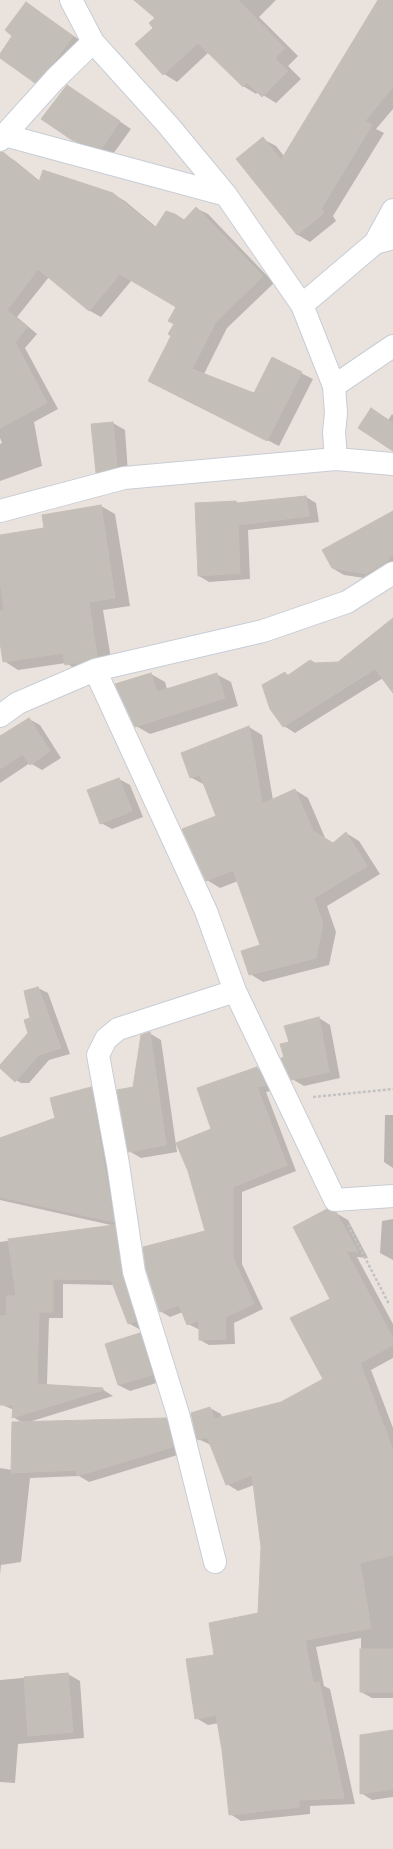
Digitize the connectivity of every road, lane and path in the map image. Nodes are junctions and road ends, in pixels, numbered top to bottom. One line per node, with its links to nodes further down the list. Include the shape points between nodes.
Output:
1 (71, 0): 2 (street)
2 (93, 42): 3 (street); 4 (street, via 168,125)
3 (2, 137): 4 (street)
4 (226, 195): 7 (street)
5 (393, 210): 6 (street)
6 (384, 240): 7 (street)
7 (302, 305): 9 (street)
8 (393, 346): 9 (street)
9 (334, 386): 10 (street)
10 (336, 459): 11 (street); 12 (street, via 124,478)
11 (393, 464)
12 (0, 511)
13 (393, 573): 14 (street, via 348,602 263,631)
14 (95, 670): 15 (street, via 18,703); 16 (street, via 206,911)
15 (0, 716)
16 (235, 991): 18 (street); 22 (street, via 118,1029 106,1039 98,1055 134,1272 178,1414)
17 (393, 1088): 18 (path, via 330,1094)
18 (287, 1102): 20 (street)
19 (393, 1196): 20 (street)
20 (335, 1200): 21 (path)
21 (389, 1304)
22 (215, 1562)

